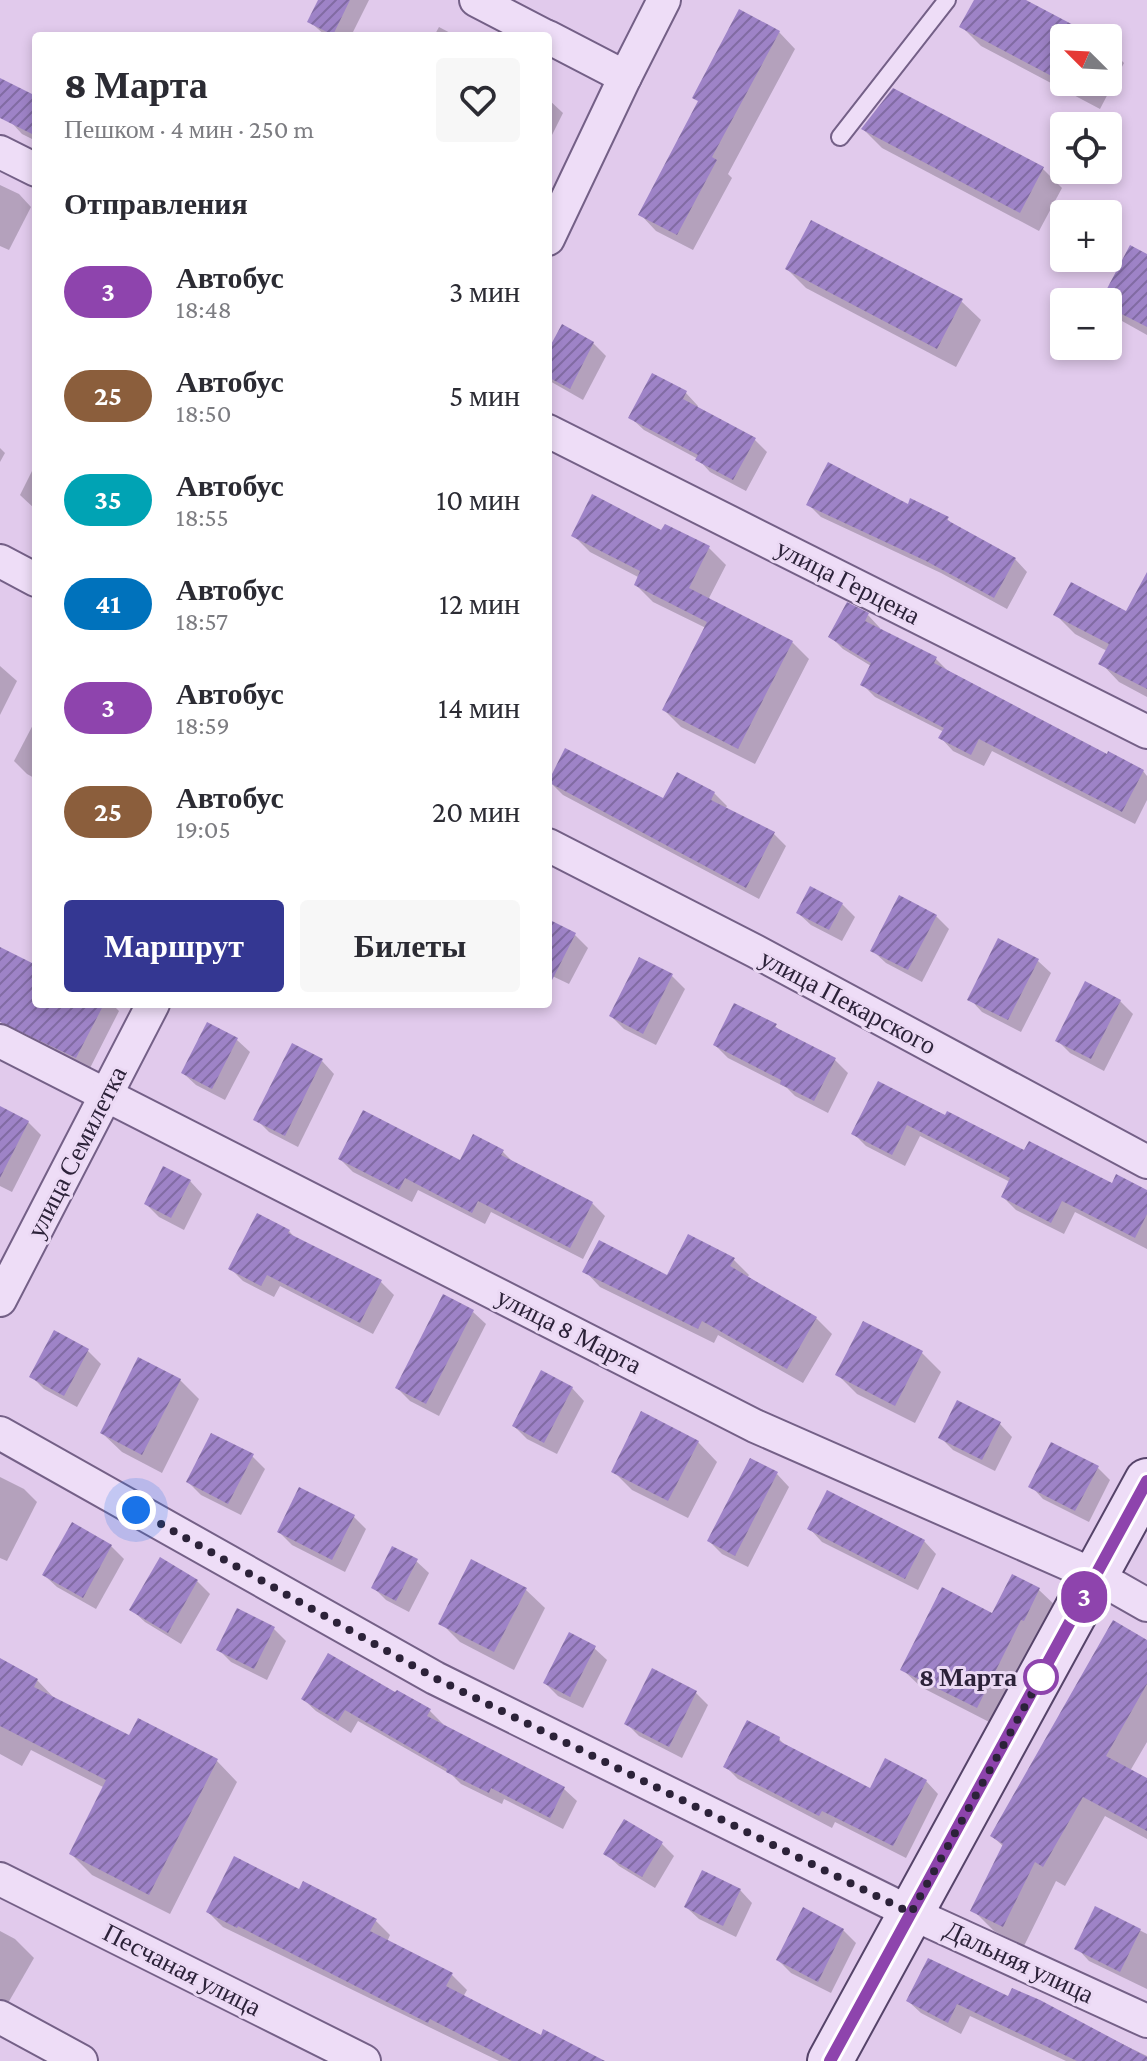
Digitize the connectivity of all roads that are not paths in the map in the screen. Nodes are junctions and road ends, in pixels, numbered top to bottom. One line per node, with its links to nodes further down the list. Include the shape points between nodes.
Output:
1 (476, 0): 4 (street)
2 (664, 0): 6 (street)
3 (947, 0): 7 (lane)
4 (537, 32)
5 (552, 40): 6 (street)
6 (625, 77): 10 (street)
7 (840, 137)
8 (0, 152): 9 (street)
9 (32, 168)
10 (552, 231)
11 (552, 433): 14 (street, улица Герцена)
12 (0, 561): 13 (street)
13 (32, 578)
14 (1147, 732)
15 (552, 847): 19 (street, улица Пекарского)
16 (151, 1008): 18 (street, улица Семилетка)
17 (0, 1041): 18 (street, улица 8 Марта)
18 (107, 1094): 20 (street, улица Семилетка); 23 (street, улица 8 Марта, via 755,1426)
19 (1147, 1162)
20 (0, 1300)
21 (0, 1433): 26 (street, Дальняя улица, via 435,1678)
22 (1147, 1481): 23 (main road)
23 (1096, 1576): 24 (street, улица 8 Марта); 26 (main road)
24 (1147, 1605)
25 (0, 1879): 32 (street, Песчаная улица)
26 (911, 1913): 28 (street, Дальняя улица); 33 (main road)
27 (0, 2017): 29 (street)
28 (1147, 2021)
29 (34, 2034): 30 (lane); 31 (street)
30 (0, 2035)
31 (81, 2061)
32 (364, 2061)
33 (830, 2061)

